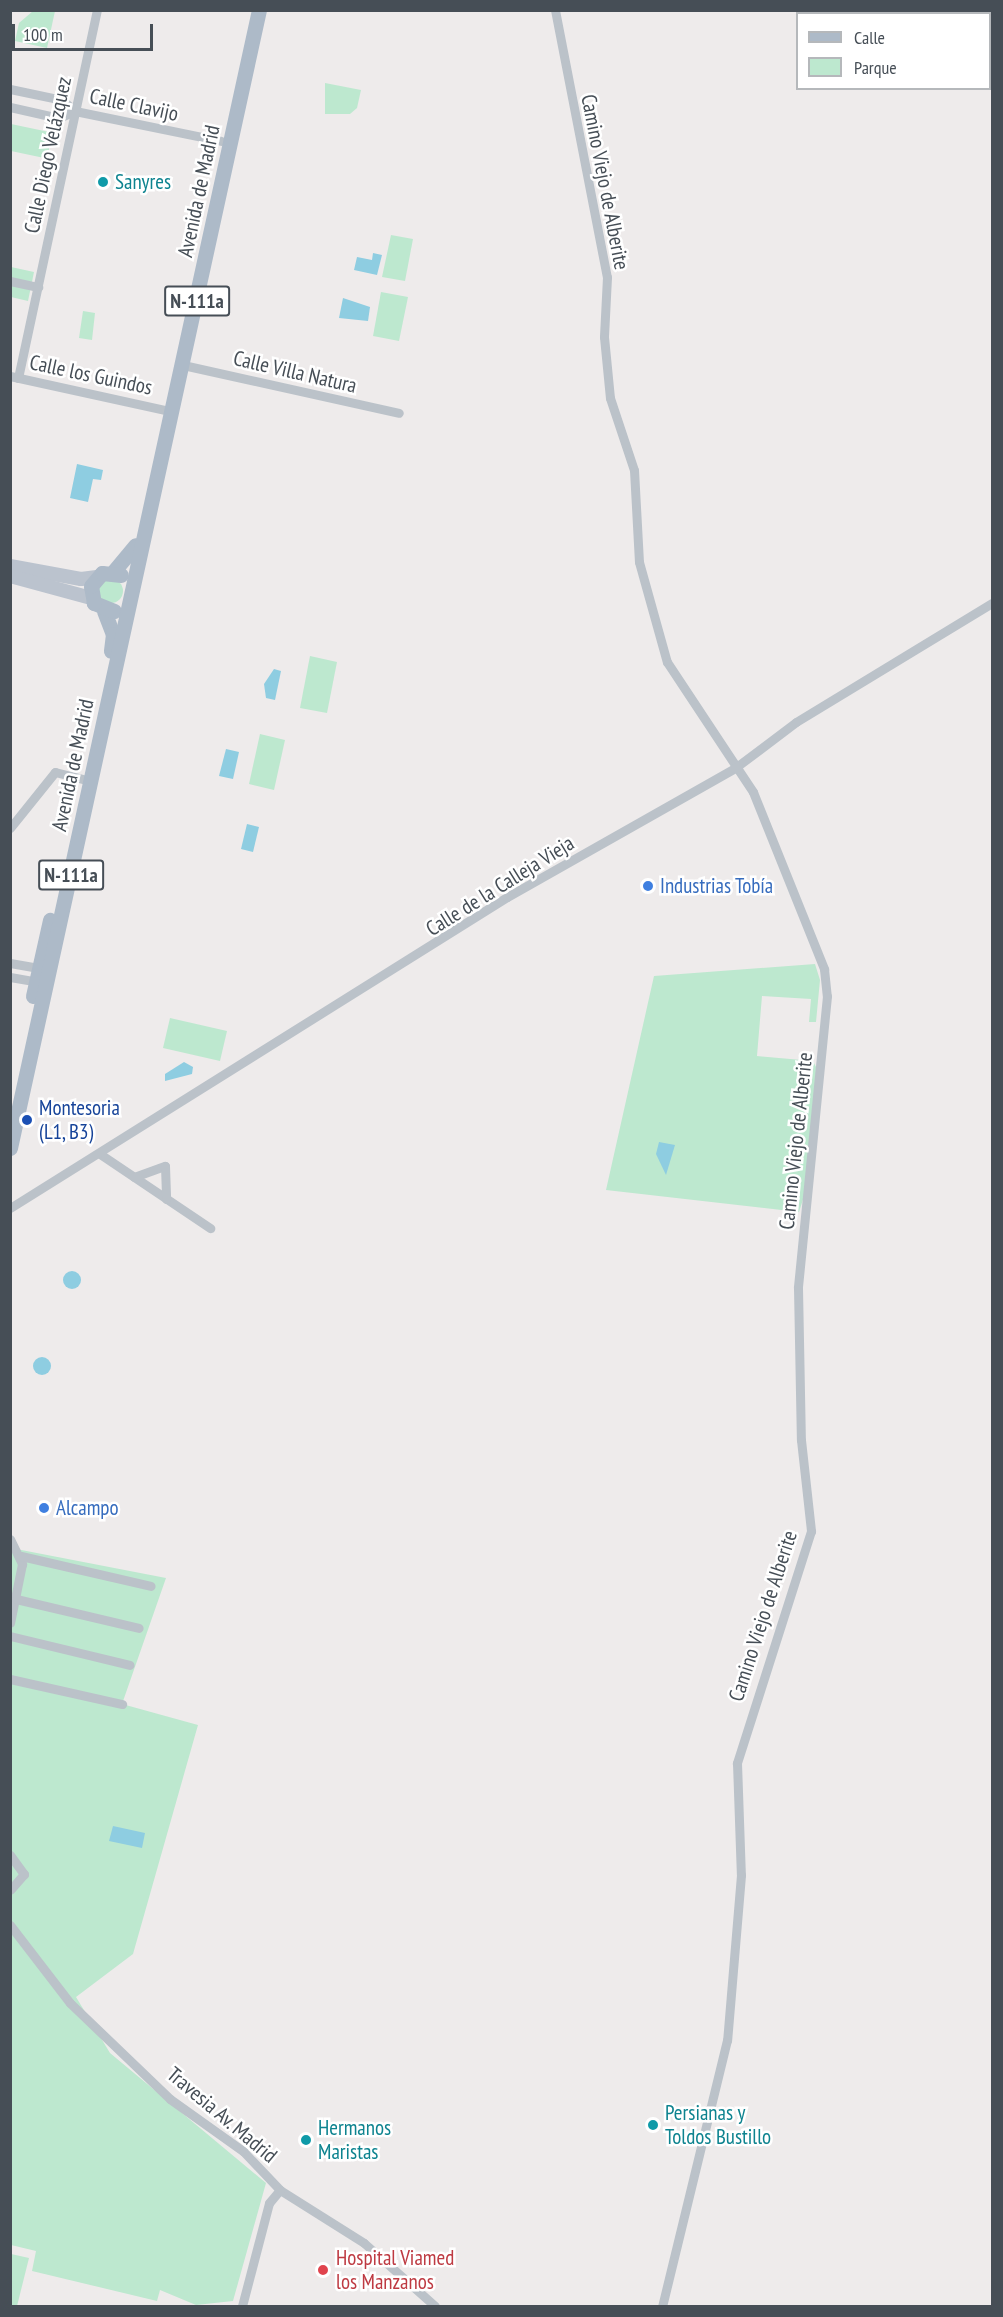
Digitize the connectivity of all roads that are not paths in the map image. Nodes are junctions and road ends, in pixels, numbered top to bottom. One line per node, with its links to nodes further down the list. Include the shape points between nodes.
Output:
1 (97, 10): 7 (street, Calle Diego Velázquez)
2 (249, 10): 8 (main road, Avenida de Madrid / N-111a)
3 (259, 10): 11 (main road, Avenida de Madrid / N-111a)
4 (555, 10): 23 (street, Camino Viejo de Alberite, via 607,277 604,336 610,398 634,470 639,562 667,662)
5 (10, 89): 7 (street, Calle Clavijo, via 62,100)
6 (10, 107): 7 (street, Calle Clavijo, via 59,118)
7 (75, 111): 8 (street, Calle Clavijo); 10 (street, Calle Diego Velázquez)
8 (221, 141): 13 (main road, Avenida de Madrid / N-111a)
9 (10, 281): 10 (street)
10 (38, 286): 12 (street, Calle Diego Velázquez)
11 (183, 365): 14 (street, Calle Villa Natura); 19 (main road, Avenida de Madrid / N-111a)
12 (14, 377): 13 (street, Calle los Guindos)
13 (164, 410): 16 (main road, Avenida de Madrid / N-111a, via 135,549)
14 (399, 413)
15 (10, 566): 18 (main road, via 81,579)
16 (113, 572): 18 (main road, N-111a); 19 (main road, via 127,580)
17 (10, 576): 20 (main road)
18 (97, 577): 20 (main road)
19 (129, 596): 22 (main road, via 118,610); 30 (main road, Avenida de Madrid / N-111a)
20 (91, 598): 22 (main road, N-111a)
21 (993, 603): 23 (street, Calle de la Calleja Vieja, via 806,716)
22 (104, 611): 24 (main road, Avenida de Madrid / N-111a, via 113,640)
23 (735, 768): 31 (street, Calle de la Calleja Vieja, via 507,897); 54 (street, Camino Viejo de Alberite, via 768,828 824,969 826,996 798,1288 801,1440 811,1531 737,1763 741,1875 727,2040)
24 (83, 779): 25 (street, via 55,772); 27 (main road, Avenida de Madrid / N-111a)
25 (10, 828)
26 (10, 963): 27 (street)
27 (38, 975): 28 (street); 29 (main road, Avenida de Madrid / N-111a)
28 (11, 979)
29 (10, 1106)
30 (10, 1148)
31 (100, 1154): 32 (street); 35 (street, Calle de la Calleja Vieja)
32 (134, 1177): 33 (street); 33 (street, via 165,1167)
33 (166, 1198): 37 (street)
34 (10, 1199): 35 (street)
35 (26, 1199): 36 (street)
36 (10, 1208)
37 (210, 1228)
38 (10, 1539): 39 (street)
39 (21, 1556): 40 (street); 41 (street)
40 (152, 1586)
41 (15, 1594): 42 (street); 43 (street)
42 (10, 1623)
43 (139, 1628)
44 (10, 1636): 45 (street)
45 (130, 1665)
46 (10, 1679): 47 (street)
47 (122, 1704)
48 (10, 1855): 49 (street, via 24,1874)
49 (10, 1890)
50 (10, 1925): 51 (street, Travesia Av. Madrid, via 90,2024 170,2099 243,2151)
51 (280, 2190): 52 (street, via 269,2203); 53 (street, Travesia Av. Madrid, via 364,2243)
52 (242, 2307)
53 (435, 2307)
54 (662, 2307)

